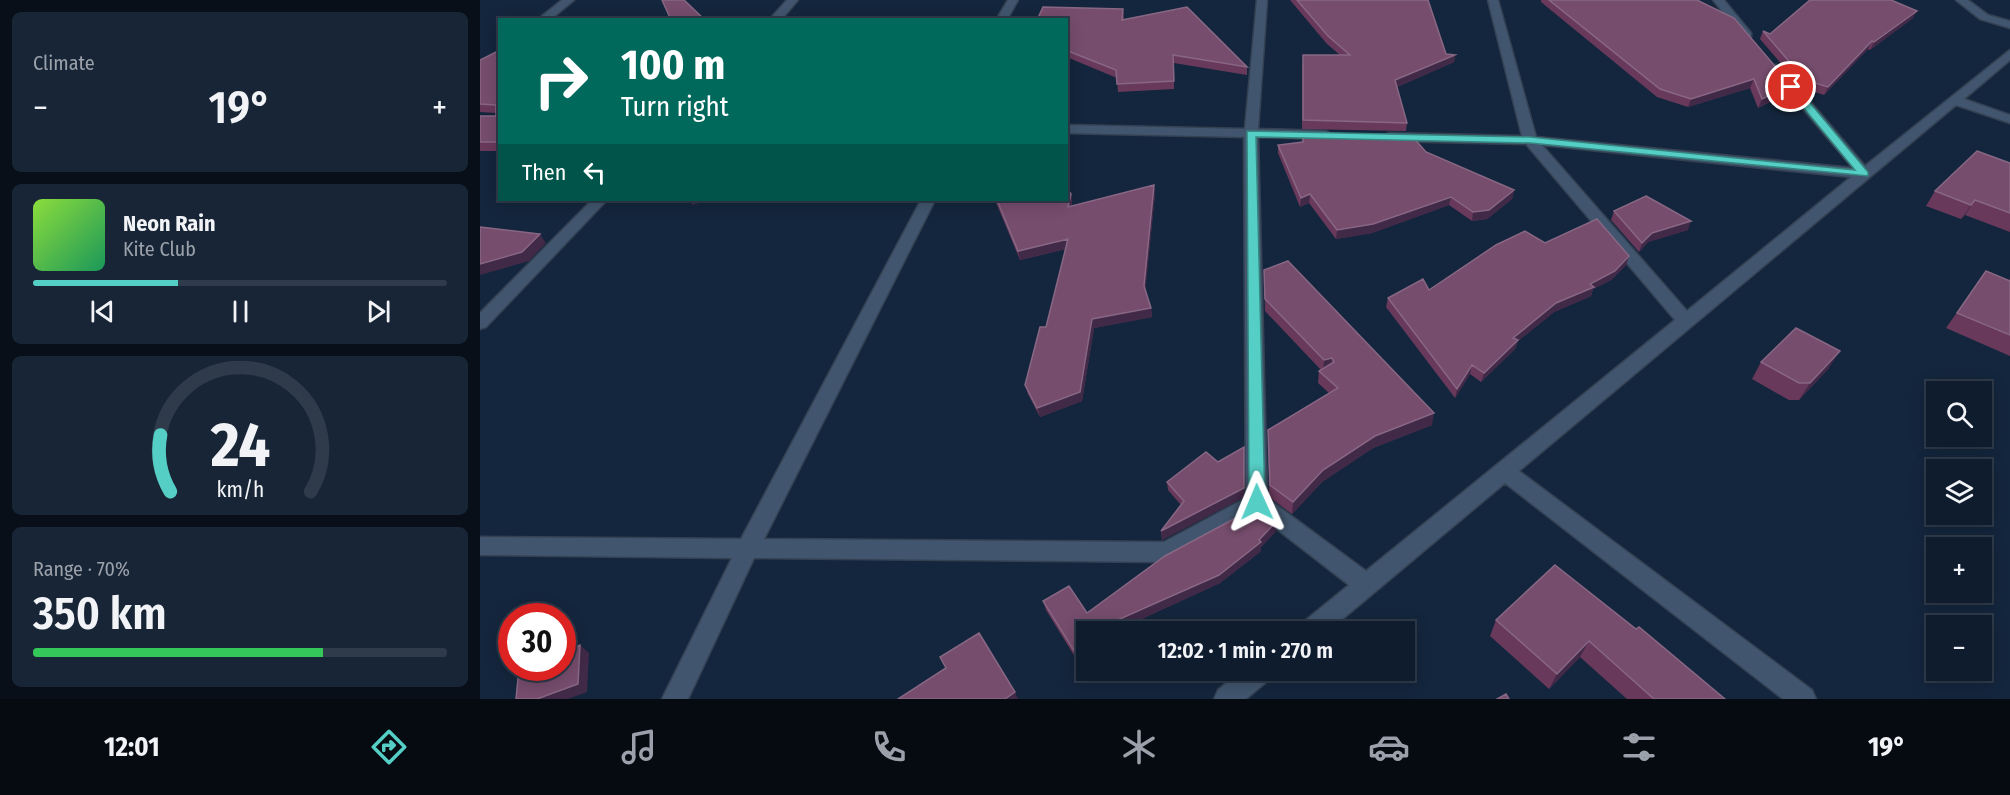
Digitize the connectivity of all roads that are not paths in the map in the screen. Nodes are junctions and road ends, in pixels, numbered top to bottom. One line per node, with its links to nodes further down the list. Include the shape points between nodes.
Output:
1 (569, 0): 8 (street)
2 (793, 0): 9 (street)
3 (1013, 0): 10 (street)
4 (1262, 0): 16 (street)
5 (1493, 0): 19 (street)
6 (1718, 0): 20 (street)
7 (1961, 0): 11 (street, via 1984,17)
8 (545, 18)
9 (776, 18)
10 (1002, 18)
11 (2010, 25)
12 (2010, 54): 13 (street)
13 (1955, 100): 14 (street); 20 (street)
14 (2010, 119)
15 (1068, 129): 16 (street)
16 (1251, 133): 17 (street); 26 (street)
17 (1344, 136)
18 (1378, 136): 19 (street)
19 (1530, 140): 20 (street); 23 (street)
20 (1865, 174): 23 (street)
21 (599, 201): 24 (street)
22 (927, 201): 28 (street)
23 (1686, 321): 25 (street)
24 (480, 323)
25 (1504, 471): 29 (street); 34 (street)
26 (1257, 502): 28 (street, via 1167,552); 29 (street)
27 (480, 546): 28 (street)
28 (748, 548): 32 (street)
29 (1366, 585): 30 (street)
30 (1322, 621)
31 (1249, 681): 33 (street)
32 (675, 699)
33 (1227, 699)
34 (1803, 699)

